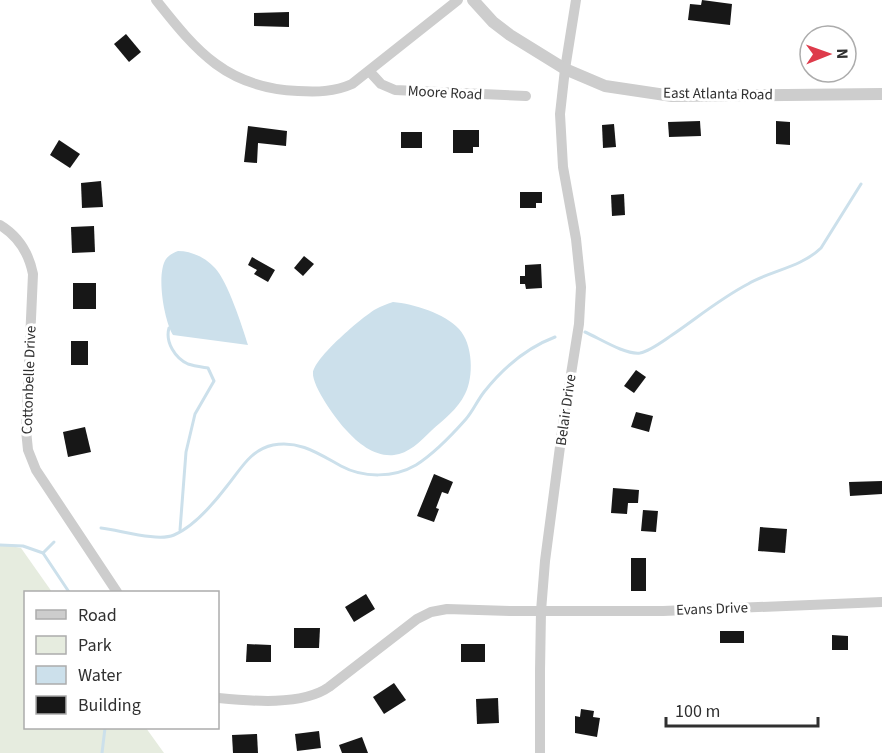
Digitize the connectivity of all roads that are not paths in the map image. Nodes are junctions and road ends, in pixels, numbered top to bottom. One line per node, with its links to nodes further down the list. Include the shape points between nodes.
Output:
1 (156, 0): 6 (street, via 209,60 245,82 274,90 330,91 352,84)
2 (458, 0): 6 (street)
3 (473, 0): 5 (street, East Atlanta Road, via 493,22)
4 (576, 0): 5 (street, Belair Drive)
5 (565, 69): 7 (street, East Atlanta Road, via 605,86 672,96); 12 (street, Belair Drive, via 560,114 562,167 581,286)
6 (370, 72): 8 (street, Moore Road, via 381,84 395,90)
7 (882, 94)
8 (526, 96)
9 (0, 225): 10 (street, Cottonbelle Drive, via 20,243 33,274 28,450 36,470)
10 (116, 591)
11 (882, 602): 12 (street, Evans Drive, via 663,611)
12 (541, 611): 13 (street, via 436,611 417,619 318,694 290,700); 14 (street, Belair Drive)
13 (219, 698)
14 (540, 753)

